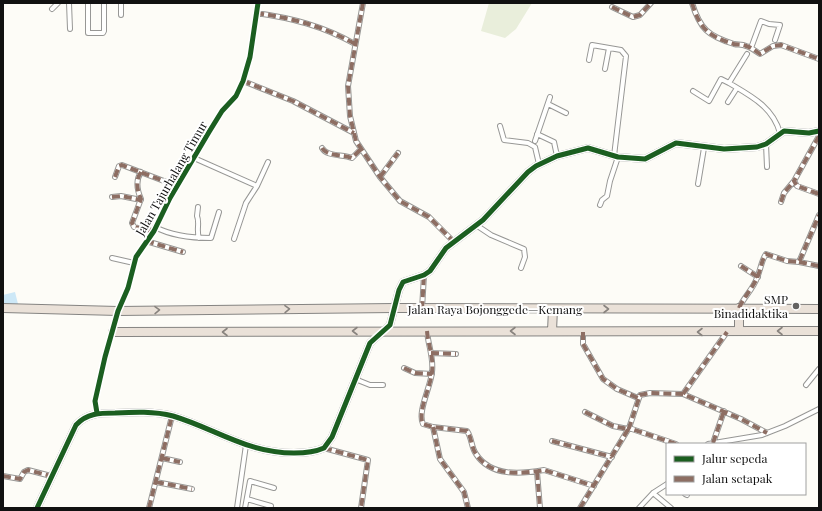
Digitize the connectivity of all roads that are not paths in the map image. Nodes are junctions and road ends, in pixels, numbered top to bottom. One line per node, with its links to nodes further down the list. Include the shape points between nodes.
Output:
1 (58, 3): 11 (street)
2 (69, 3): 14 (street)
3 (88, 3): 4 (street, via 88,33 103,33)
4 (104, 3)
5 (122, 3): 13 (street)
6 (258, 3): 12 (street, Jalan Tajurhalang Timur)
7 (363, 3): 16 (street)
8 (651, 3): 10 (street, via 640,15 633,17)
9 (692, 3): 18 (street, via 697,19 709,34)
10 (612, 7)
11 (52, 9)
12 (256, 13): 16 (street, via 314,24); 23 (street, Jalan Tajurhalang Timur, via 250,57)
13 (121, 15)
14 (70, 29)
15 (775, 40): 18 (street, via 780,25 761,21)
16 (355, 44): 33 (street, via 348,94)
17 (609, 48): 21 (street, via 592,45); 22 (street); 44 (street, via 620,50 626,56)
18 (751, 48): 20 (street, via 760,54 773,46 784,45)
19 (748, 54): 24 (street)
20 (819, 59)
21 (589, 60)
22 (604, 69)
23 (243, 81): 33 (street, via 293,101); 45 (street, Jalan Tajurhalang Timur, via 236,96 222,111)
24 (729, 83): 25 (street); 26 (street, via 721,78 709,101)
25 (737, 88): 28 (street); 34 (street, via 755,98 772,114)
26 (693, 91)
27 (550, 97): 29 (street)
28 (728, 102)
29 (548, 104): 30 (street); 35 (street)
30 (566, 113)
31 (500, 126): 47 (street, via 504,140 535,146)
32 (819, 131): 34 (street)
33 (354, 133): 41 (street)
34 (780, 133): 38 (street)
35 (537, 134): 37 (street); 43 (street, via 554,142)
36 (819, 136): 52 (street)
37 (534, 141)
38 (766, 144): 40 (street, via 734,149); 48 (street)
39 (322, 148): 41 (street, via 326,152 352,158)
40 (704, 148): 44 (street, via 676,143 649,158); 53 (street)
41 (360, 150): 51 (street)
42 (398, 153): 51 (street)
43 (557, 156): 44 (street, via 588,148); 47 (street)
44 (616, 157): 60 (street, via 607,196)
45 (194, 158): 54 (street, Jalan Tajurhalang Timur); 55 (street)
46 (268, 162): 55 (street)
47 (540, 164): 64 (street, via 528,172)
48 (767, 167)
49 (141, 172): 50 (street, via 121,165); 54 (street); 58 (street, via 137,182)
50 (115, 177)
51 (380, 177): 69 (street, via 400,201 429,217)
52 (794, 181): 56 (street, via 797,186); 59 (street, via 784,193)
53 (698, 184)
54 (176, 186): 65 (street, Jalan Tajurhalang Timur)
55 (257, 186): 67 (street, via 246,203)
56 (819, 194)
57 (112, 197): 58 (street)
58 (141, 200): 65 (street, via 132,225)
59 (781, 202)
60 (600, 205)
61 (198, 207): 66 (street)
62 (219, 212): 66 (street, via 212,238)
63 (819, 215): 72 (street)
64 (476, 226): 69 (street); 76 (street, via 524,249 525,257)
65 (155, 229): 66 (street); 68 (street, Jalan Tajurhalang Timur)
66 (199, 238)
67 (234, 239)
68 (146, 241): 70 (street); 73 (street, Jalan Tajurhalang Timur)
69 (454, 241): 77 (street)
70 (183, 252)
71 (112, 258): 73 (street)
72 (799, 262): 75 (street); 78 (street, via 766,254)
73 (134, 263): 85 (street, Jalan Tajurhalang Timur, via 128,288)
74 (741, 266): 78 (street)
75 (819, 266)
76 (520, 268)
77 (424, 275): 80 (street, via 404,282 399,290); 82 (street)
78 (758, 277): 81 (street)
79 (3, 308): 85 (highway, Jalan Raya Bojonggede—Kemang)
80 (395, 308): 82 (highway, Jalan Raya Bojonggede—Kemang); 85 (highway, Jalan Raya Bojonggede—Kemang, one-way to 80); 86 (street, via 390,325)
81 (739, 308): 83 (highway, Jalan Raya Bojonggede—Kemang, one-way to 81); 84 (highway, Jalan Raya Bojonggede—Kemang); 88 (highway)
82 (422, 309): 83 (highway, Jalan Raya Bojonggede—Kemang)
83 (554, 309): 91 (highway)
84 (819, 309)
85 (118, 310): 90 (street, Jalan Tajurhalang Timur)
86 (385, 331): 87 (highway, Jalan Raya Bojonggede—Kemang); 90 (highway, Jalan Raya Bojonggede—Kemang, one-way to 90); 99 (street, via 370,343)
87 (427, 331): 91 (highway, Jalan Raya Bojonggede—Kemang, one-way to 87); 94 (street)
88 (739, 331): 89 (highway, Jalan Raya Bojonggede—Kemang, one-way to 88); 93 (highway, Jalan Raya Bojonggede—Kemang)
89 (819, 331)
90 (113, 332): 107 (street, Jalan Tajurhalang Timur, via 95,401)
91 (552, 332): 92 (highway, Jalan Raya Bojonggede—Kemang)
92 (583, 332): 93 (highway, Jalan Raya Bojonggede—Kemang, one-way to 92); 103 (street, via 586,350 596,363 603,379 617,389)
93 (727, 332): 102 (street)
94 (431, 353): 95 (street); 98 (street)
95 (456, 354)
96 (404, 368): 98 (street, via 415,373)
97 (819, 369): 101 (street)
98 (432, 374): 109 (street, via 421,420 423,424)
99 (355, 379): 100 (street, via 370,385); 116 (street, via 332,437)
100 (383, 385)
101 (806, 385)
102 (683, 394): 103 (street, via 650,393); 105 (street)
103 (638, 398): 110 (street)
104 (819, 409): 111 (street)
105 (724, 411): 111 (street); 114 (street)
106 (585, 412): 110 (street, via 613,426)
107 (97, 413): 108 (street, via 142,412); 122 (street, via 83,418 76,425)
108 (172, 416): 115 (street); 118 (street)
109 (433, 428): 120 (street, via 462,430 469,433 477,457 495,471); 136 (street, via 440,459 464,492)
110 (628, 428): 113 (street); 117 (street)
111 (768, 433): 114 (street)
112 (552, 441): 117 (street)
113 (673, 443)
114 (710, 443)
115 (246, 445): 116 (street, via 283,452 310,452); 133 (street)
116 (324, 448): 135 (street, via 368,460)
117 (612, 457): 125 (street)
118 (162, 458): 119 (street); 123 (street)
119 (180, 462)
120 (536, 472): 125 (street, via 544,470); 137 (street)
121 (3, 476): 122 (street, via 20,479 28,470)
122 (51, 476): 131 (street)
123 (156, 482): 127 (street); 132 (street)
124 (666, 485): 128 (street)
125 (594, 486): 138 (street)
126 (274, 488): 129 (street, via 250,481)
127 (192, 489)
128 (653, 493): 139 (street); 140 (street)
129 (247, 499): 130 (street); 134 (street)
130 (271, 506)
131 (37, 508)
132 (149, 508)
133 (237, 508)
134 (245, 508)
135 (361, 508)
136 (468, 508)
137 (540, 508)
138 (580, 508)
139 (639, 508)
140 (671, 508)

